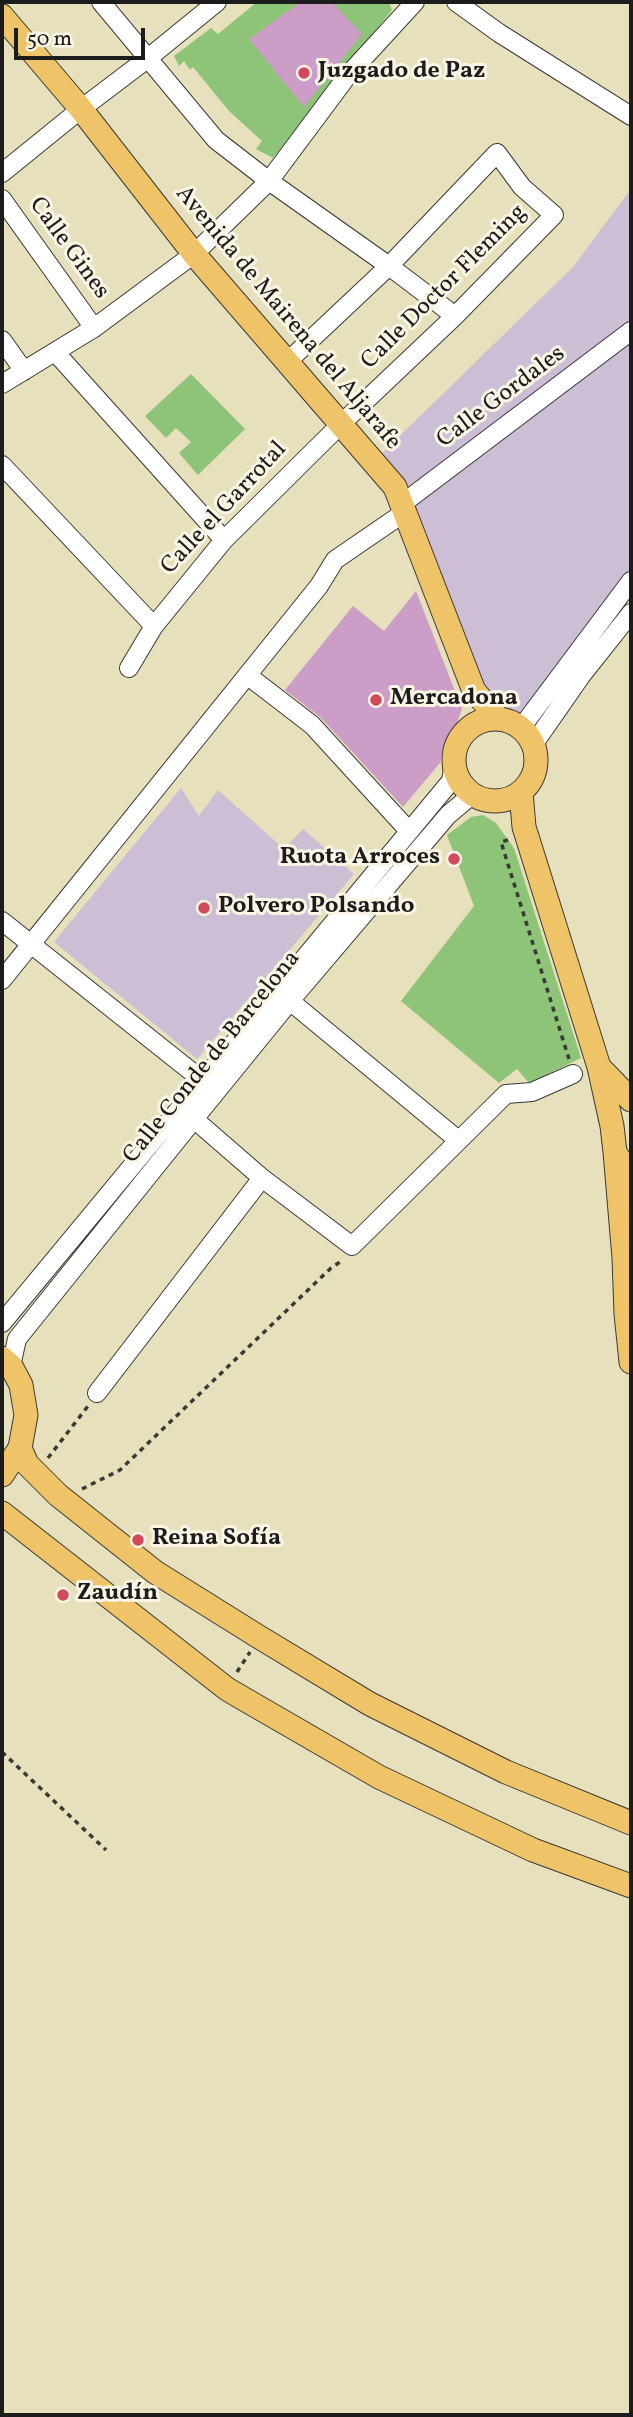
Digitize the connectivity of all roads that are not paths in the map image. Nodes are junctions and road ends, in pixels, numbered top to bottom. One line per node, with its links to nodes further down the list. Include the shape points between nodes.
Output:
1 (101, 2): 6 (street)
2 (216, 2): 6 (street)
3 (415, 2): 10 (street, via 348,75)
4 (456, 2): 8 (street)
5 (3, 21): 7 (main road, Avenida de Mairena del Aljarafe)
6 (147, 60): 7 (street); 10 (street, via 216,140)
7 (81, 109): 9 (street); 12 (main road, Avenida de Mairena del Aljarafe)
8 (631, 116)
9 (2, 173)
10 (269, 181): 12 (street); 13 (street)
11 (2, 199): 15 (street, Calle Gines)
12 (194, 254): 15 (street); 19 (main road, Avenida de Mairena del Aljarafe)
13 (389, 266): 14 (street); 14 (street, Calle Doctor Fleming, via 497,153 522,187 554,215); 19 (street)
14 (455, 316): 22 (street, Calle Doctor Fleming)
15 (94, 328): 18 (street)
16 (631, 334): 24 (street, Calle Gordales)
17 (2, 340): 20 (street)
18 (56, 353): 20 (street); 25 (street)
19 (286, 363): 22 (main road, Avenida de Mairena del Aljarafe)
20 (24, 371): 21 (street)
21 (2, 384)
22 (341, 424): 24 (main road, Avenida de Mairena del Aljarafe, via 395,486); 25 (street, Calle el Garrotal)
23 (2, 465): 28 (street)
24 (403, 508): 30 (street, Calle Gordales, via 335,560); 31 (main road, Avenida de Mairena del Aljarafe)
25 (224, 540): 28 (street, Calle el Garrotal)
26 (631, 581): 34 (street)
27 (631, 613): 34 (street)
28 (155, 626): 29 (street, Calle el Garrotal)
29 (130, 668)
30 (247, 675): 39 (street, via 312,725); 42 (street, Calle Gordales)
31 (474, 691): 32 (main road); 33 (main road)
32 (499, 719): 33 (main road); 34 (main road, via 511,722)
33 (471, 726): 35 (main road, via 458,741)
34 (527, 736): 36 (main road, via 535,766)
35 (454, 764): 37 (main road, via 460,782); 39 (street, Calle Conde de Barcelona, via 451,781)
36 (521, 792): 38 (main road); 40 (main road)
37 (473, 794): 38 (main road); 44 (street, Calle Conde de Barcelona, via 448,815)
38 (499, 801): 40 (main road)
39 (409, 831): 47 (street, Calle Conde de Barcelona)
40 (525, 831): 45 (main road)
41 (2, 921): 42 (street)
42 (30, 945): 43 (street, Calle Gordales); 47 (street)
43 (2, 980)
44 (290, 1001): 50 (street, Calle Conde de Barcelona); 52 (street)
45 (599, 1067): 48 (main road); 51 (main road)
46 (573, 1074): 52 (street, via 532,1092 506,1094)
47 (202, 1080): 58 (street, Calle Conde de Barcelona)
48 (631, 1100)
49 (631, 1107): 51 (main road, via 618,1112)
50 (194, 1119): 55 (street); 59 (street, Calle Conde de Barcelona, via 17,1339)
51 (612, 1126): 53 (main road)
52 (458, 1140): 55 (street, via 352,1250)
53 (615, 1152): 54 (main road, via 626,1170); 57 (main road)
54 (631, 1170)
55 (262, 1178): 61 (street)
56 (631, 1232): 57 (main road)
57 (624, 1258): 60 (main road)
58 (2, 1323)
59 (6, 1362): 62 (main road, via 21,1385 26,1415)
60 (631, 1362)
61 (97, 1393)
62 (20, 1448): 63 (main road); 65 (main road, via 27,1464 58,1495 155,1572 259,1637 383,1711 506,1772)
63 (2, 1475)
64 (2, 1513): 66 (main road, via 227,1689 379,1777 533,1850)
65 (631, 1823)
66 (631, 1886)

